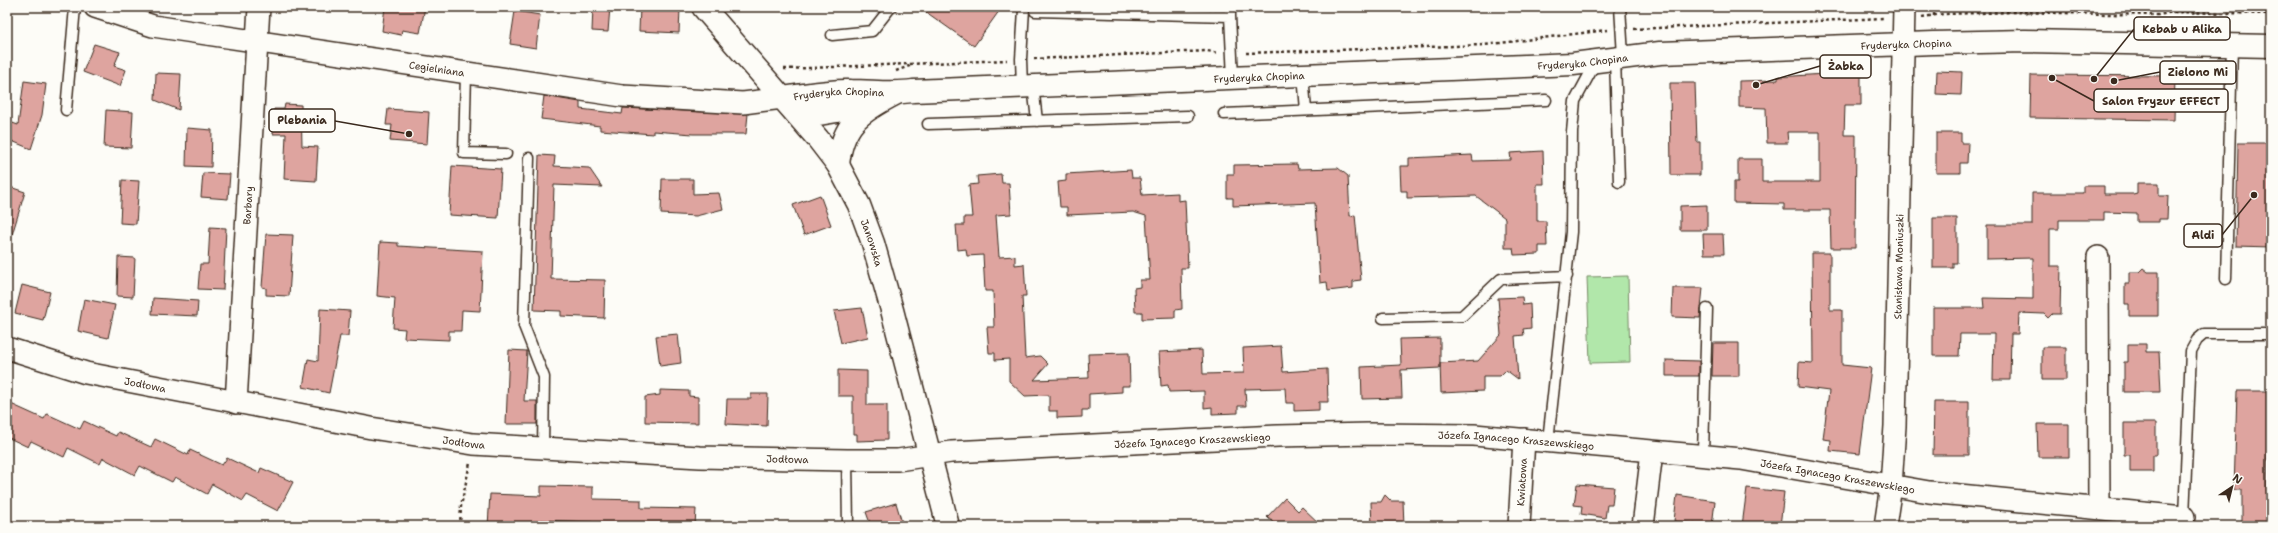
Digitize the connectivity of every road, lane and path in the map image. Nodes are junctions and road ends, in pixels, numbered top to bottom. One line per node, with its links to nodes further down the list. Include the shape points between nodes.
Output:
1 (74, 7): 36 (lane)
2 (95, 7): 18 (street, Cegielniana, via 153,26)
3 (259, 7): 18 (street, Barbary)
4 (703, 7): 34 (street, Janowska)
5 (891, 7): 17 (lane, via 872,31)
6 (1022, 7): 31 (lane, via 1024,9 1021,59)
7 (1620, 7): 24 (lane)
8 (1934, 7): 13 (path)
9 (1035, 11): 10 (lane)
10 (1230, 12): 30 (lane)
11 (1910, 12): 13 (path); 19 (street, Stanisława Moniuszki)
12 (2271, 14): 13 (path, via 2013,12 1949,14)
13 (1934, 17)
14 (1886, 18): 15 (path)
15 (1630, 29)
16 (1610, 30): 23 (path, via 1484,45)
17 (832, 35)
18 (256, 43): 28 (street, Cegielniana); 53 (street, Barbary)
19 (1904, 44): 20 (street, Fryderyka Chopina, via 2025,41); 24 (street, Fryderyka Chopina, via 1716,50); 62 (street, Stanisława Moniuszki, via 1895,426)
20 (2232, 45): 21 (street, Fryderyka Chopina); 48 (lane)
21 (2271, 46)
22 (1223, 53): 25 (path, via 1207,51)
23 (1241, 53)
24 (1611, 58): 29 (street, Fryderyka Chopina, via 1573,64); 45 (lane); 47 (lane, via 1576,101 1572,132 1571,232)
25 (1030, 59)
26 (1012, 60): 27 (path)
27 (779, 70)
28 (466, 73): 34 (street, Cegielniana, via 622,96); 42 (lane, via 464,153)
29 (1303, 75): 30 (street, Fryderyka Chopina); 37 (lane)
30 (1233, 78): 31 (street, Fryderyka Chopina)
31 (1028, 85): 32 (street, Fryderyka Chopina); 40 (lane)
32 (895, 94): 34 (street, Fryderyka Chopina, via 840,91); 35 (street, Fryderyka Chopina)
33 (1546, 100): 37 (lane)
34 (789, 105): 35 (street, Fryderyka Chopina, via 819,114); 44 (street, Janowska)
35 (873, 105): 44 (street, Fryderyka Chopina, via 854,120 842,145)
36 (66, 110)
37 (1306, 110): 38 (lane)
38 (1224, 114)
39 (1188, 116): 40 (lane)
40 (1037, 121): 41 (lane)
41 (928, 124)
42 (506, 154)
43 (529, 158): 57 (lane, via 524,326 544,377)
44 (838, 165): 60 (street, Janowska, via 859,206 873,243)
45 (1619, 182)
46 (2098, 257): 63 (street)
47 (1567, 276): 50 (lane, via 1501,279 1462,316); 55 (lane)
48 (2226, 279)
49 (1707, 309): 59 (lane)
50 (1383, 318)
51 (2271, 334): 64 (lane, via 2204,334 2196,340 2191,350)
52 (7, 348): 53 (street, Jodłowa, via 86,373)
53 (236, 403): 56 (street, Jodłowa)
54 (1524, 439): 55 (street, Józefa Ignacego Kraszewskiego); 60 (street, Józefa Ignacego Kraszewskiego, via 1474,435 1370,434 950,452); 68 (street, Kwiatowa)
55 (1548, 441): 58 (street, Józefa Ignacego Kraszewskiego)
56 (474, 444): 57 (street, Jodłowa); 65 (path, via 461,506)
57 (543, 448): 61 (street, Jodłowa, via 700,457)
58 (1652, 452): 59 (street, Józefa Ignacego Kraszewskiego); 69 (street)
59 (1703, 454): 62 (street, Józefa Ignacego Kraszewskiego)
60 (930, 456): 61 (street, Jodłowa, via 898,460); 67 (street, Janowska)
61 (847, 460): 66 (lane)
62 (1891, 486): 63 (street, Józefa Ignacego Kraszewskiego); 70 (street, Stanisława Moniuszki)
63 (2099, 508): 64 (street, Józefa Ignacego Kraszewskiego)
64 (2184, 517)
65 (460, 526)
66 (848, 526)
67 (948, 526)
68 (1519, 526)
69 (1643, 526)
70 (1884, 526)

